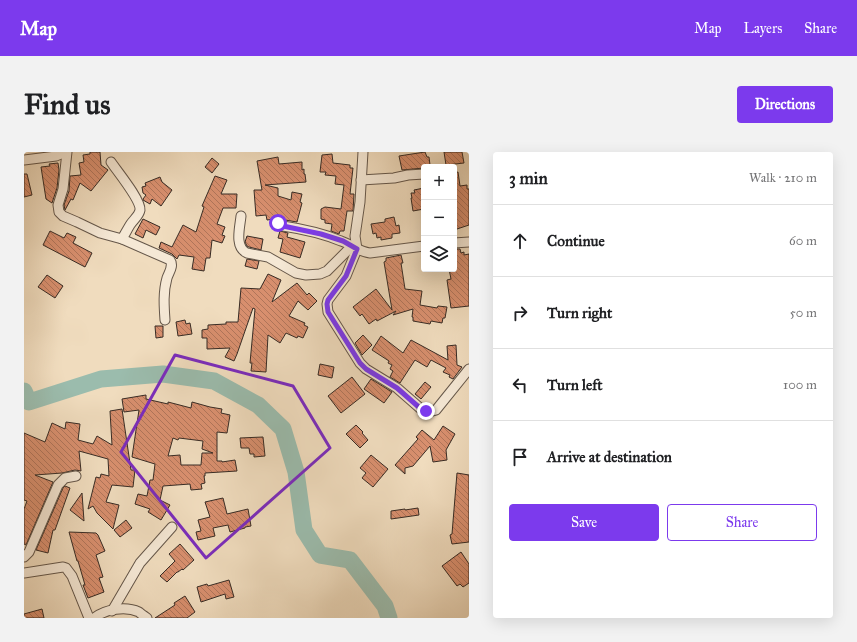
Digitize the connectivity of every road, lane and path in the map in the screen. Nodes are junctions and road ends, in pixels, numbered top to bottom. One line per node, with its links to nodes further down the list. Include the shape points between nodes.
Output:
1 (66, 152): 3 (street, via 56,156); 9 (street, via 59,212 100,233)
2 (362, 152): 6 (street)
3 (24, 160)
4 (110, 162): 9 (street, via 135,196 140,210)
5 (421, 174): 6 (street)
6 (361, 180): 13 (street)
7 (241, 216): 13 (street, via 239,238 243,252 268,257 296,273 323,274)
8 (278, 223): 13 (street, via 343,241)
9 (122, 239): 14 (street, via 172,262 164,295)
10 (469, 242): 11 (street)
11 (457, 243)
12 (421, 246): 13 (street, via 370,253)
13 (355, 248): 15 (street, via 346,276 327,304 328,312 360,363 397,388 421,409 430,412 436,410)
14 (165, 320)
15 (469, 369)
16 (76, 476): 18 (street, via 65,478 58,485 29,552)
17 (172, 527): 20 (street, via 140,563)
18 (24, 556)
19 (24, 573): 21 (street, via 66,568 72,576)
20 (112, 611): 22 (street, via 101,613); 23 (street, via 126,609 139,612)
21 (89, 618)
22 (94, 618)
23 (147, 618)

